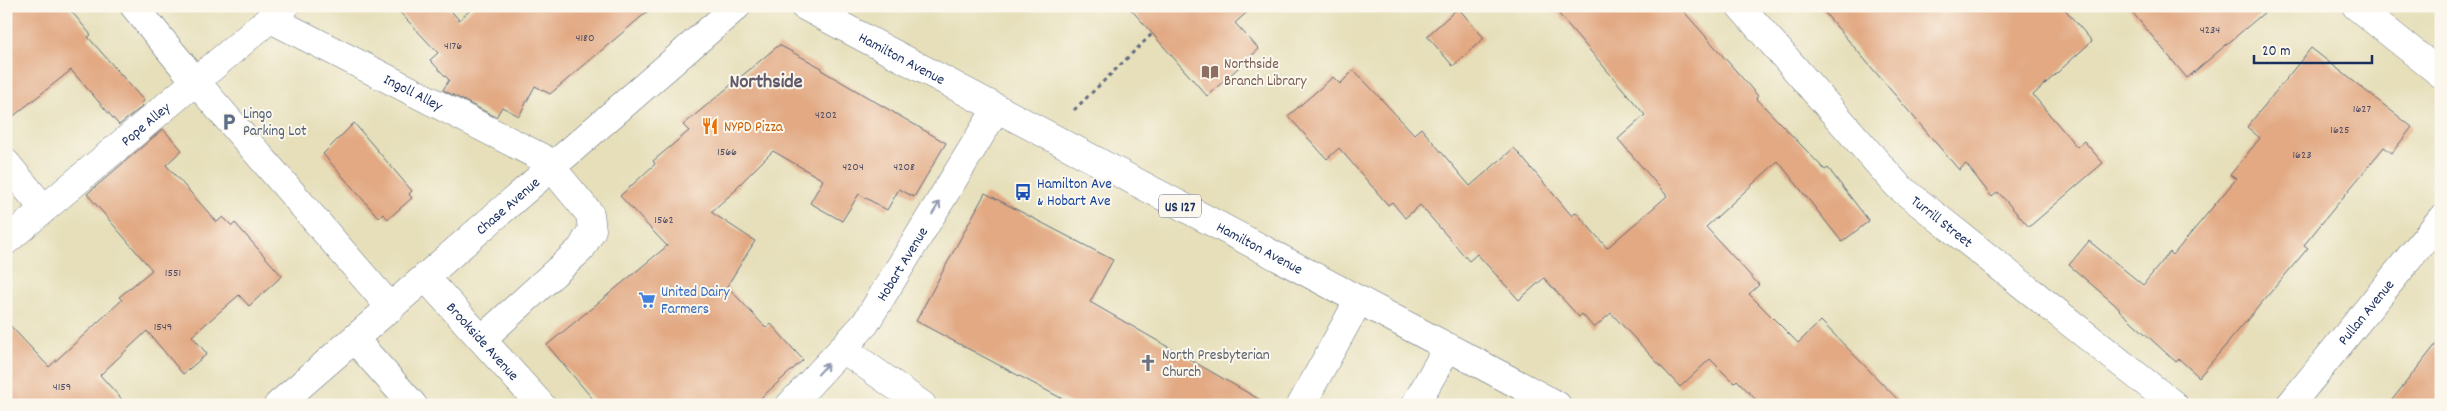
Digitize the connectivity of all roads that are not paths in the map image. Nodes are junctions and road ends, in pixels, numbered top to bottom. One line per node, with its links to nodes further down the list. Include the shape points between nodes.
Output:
1 (134, 6): 8 (street)
2 (737, 6): 11 (street, Chase Avenue)
3 (804, 6): 9 (street, Hamilton Avenue / US 127)
4 (1740, 6): 30 (street, Turrill Street, via 1898,186)
5 (2356, 6): 7 (street)
6 (278, 13): 8 (street, Pope Alley); 11 (street, Ingoll Alley)
7 (2441, 74)
8 (196, 82): 12 (street, Pope Alley); 17 (street)
9 (997, 108): 16 (street, Hamilton Avenue / US 127); 21 (street, Hobart Avenue, one-way to 9, via 865,324)
10 (6, 163): 12 (street)
11 (554, 166): 15 (street, Chase Avenue); 18 (street, via 590,214 592,230 581,249)
12 (44, 209): 14 (street, Pope Alley)
13 (2441, 219): 31 (street, Pullan Avenue)
14 (6, 241)
15 (426, 278): 17 (street, Chase Avenue); 18 (street, Brookside Avenue)
16 (1359, 300): 20 (street, Hamilton Avenue / US 127); 28 (street)
17 (391, 308): 19 (street, Chase Avenue)
18 (482, 339): 26 (street, Brookside Avenue)
19 (355, 340): 24 (street, Chase Avenue); 25 (street)
20 (1448, 347): 22 (street, Hamilton Avenue / US 127); 29 (street)
21 (842, 348): 23 (street, Hobart Avenue, one-way to 21); 27 (street)
22 (1546, 402)
23 (792, 404)
24 (278, 405)
25 (413, 405)
26 (541, 405)
27 (922, 405)
28 (1301, 405)
29 (1414, 405)
30 (2174, 405)
31 (2290, 405)

